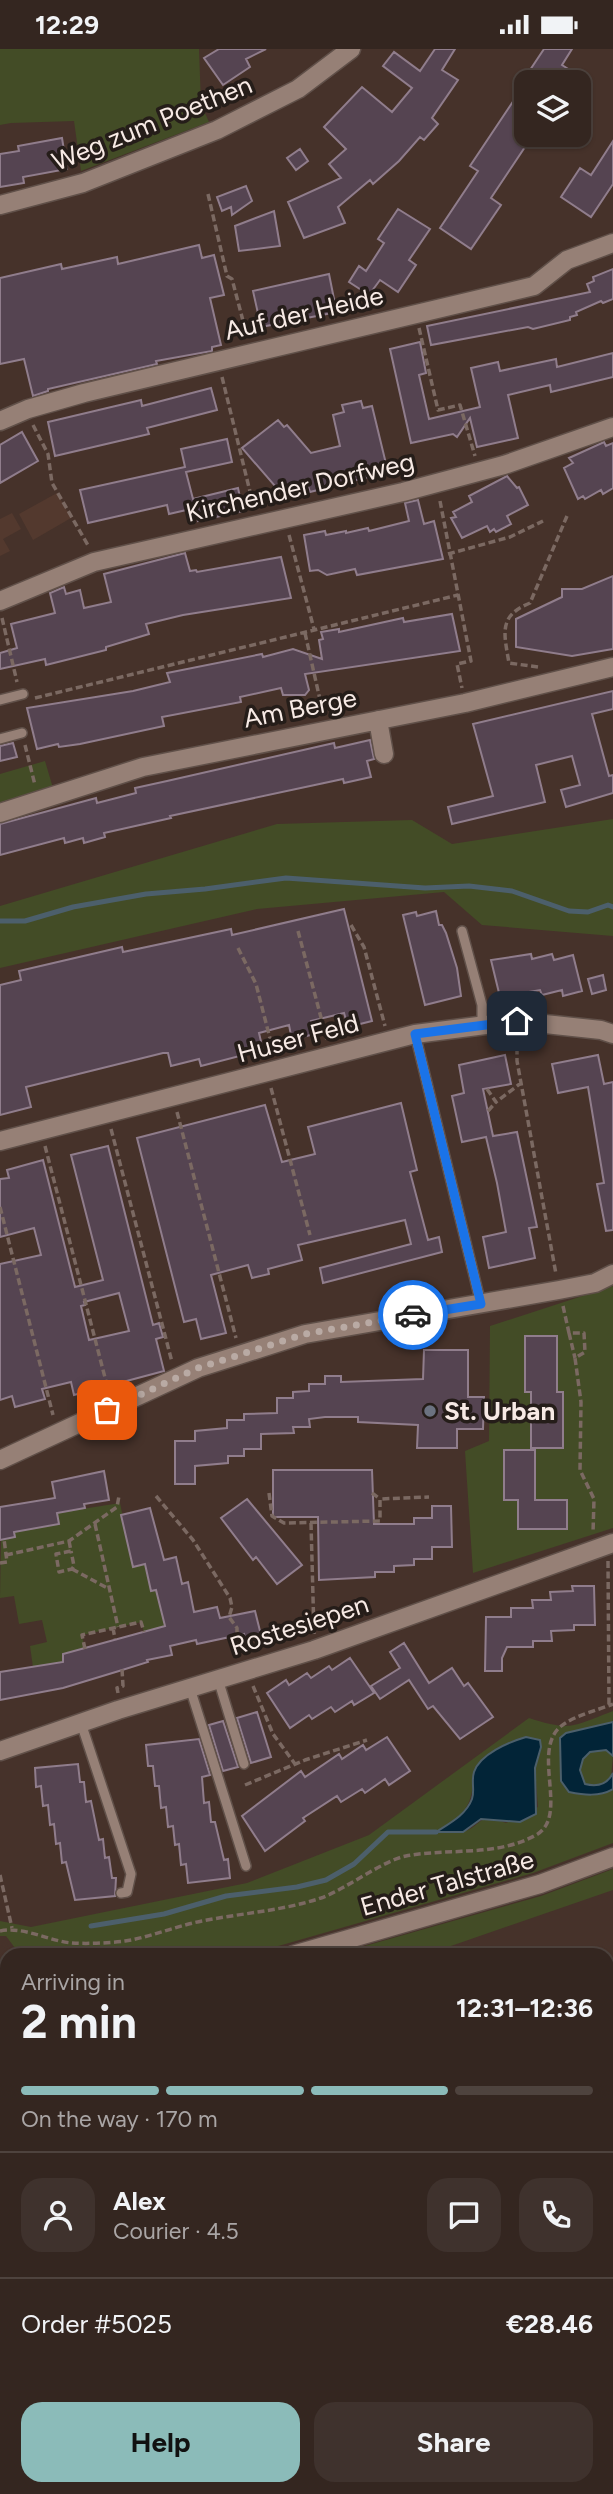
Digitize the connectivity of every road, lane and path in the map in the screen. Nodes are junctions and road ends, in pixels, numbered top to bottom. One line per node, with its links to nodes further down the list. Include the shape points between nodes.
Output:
1 (351, 49): 3 (street, Weg zum Poethen, via 298,89 217,130 83,183)
2 (208, 194): 6 (path)
3 (0, 205)
4 (613, 243): 8 (street, Auf der Heide, via 574,257 534,286)
5 (420, 334): 11 (path, via 438,410 460,405)
6 (248, 342)
7 (220, 369): 13 (path)
8 (26, 410): 9 (street, Auf der Heide); 18 (path, via 48,454 52,483)
9 (0, 421)
10 (613, 427): 12 (street, Kirchender Dorfweg, via 504,465)
11 (473, 450)
12 (436, 481): 15 (street, Kirchender Dorfweg); 17 (path)
13 (251, 496)
14 (567, 516): 23 (path, via 530,603 508,617 504,632 509,663)
15 (285, 519): 18 (street, Kirchender Dorfweg); 21 (path)
16 (543, 521): 17 (path, via 510,537)
17 (448, 554): 19 (path)
18 (98, 562): 20 (street, Kirchender Dorfweg)
19 (458, 595): 21 (path); 27 (path, via 471,661 457,664)
20 (0, 601)
21 (314, 629): 22 (path)
22 (305, 633): 25 (path); 29 (path)
23 (542, 667)
24 (613, 667): 27 (street, Am Berge)
25 (24, 697): 26 (lane)
26 (0, 700)
27 (465, 703): 28 (street, Am Berge)
28 (378, 720): 29 (street, Am Berge); 32 (street)
29 (327, 729): 33 (street, Am Berge, via 144,767)
30 (22, 733): 31 (lane)
31 (0, 739)
32 (384, 754)
33 (0, 813)
34 (351, 925): 42 (path, via 364,947)
35 (298, 931): 43 (path)
36 (462, 931): 39 (lane, via 482,1005)
37 (238, 948): 44 (path, via 256,984)
38 (517, 1021): 39 (street, Huser Feld); 41 (street, Huser Feld); 45 (path)
39 (482, 1025): 40 (street, Huser Feld)
40 (415, 1034): 42 (street, Huser Feld); 57 (lane)
41 (613, 1034)
42 (389, 1041): 43 (street, Huser Feld)
43 (331, 1056): 44 (street, Huser Feld)
44 (272, 1071): 47 (street, Huser Feld); 54 (path)
45 (521, 1083): 48 (path); 56 (path)
46 (487, 1089): 48 (path)
47 (171, 1097): 50 (street, Huser Feld); 59 (path)
48 (496, 1102): 49 (path)
49 (488, 1111)
50 (107, 1114): 51 (street, Huser Feld); 61 (path)
51 (41, 1131): 52 (street, Huser Feld); 62 (path)
52 (0, 1141)
53 (0, 1207): 63 (path)
54 (310, 1235)
55 (613, 1274): 56 (street, via 595,1283)
56 (559, 1290): 57 (street); 58 (path)
57 (481, 1304): 59 (street, via 305,1334)
58 (569, 1333): 60 (path); 60 (path, via 584,1333 584,1352)
59 (240, 1354): 61 (street)
60 (575, 1358): 75 (path, via 581,1402 580,1469 594,1499 593,1532)
61 (177, 1377): 62 (street)
62 (113, 1407): 63 (street)
63 (58, 1433): 64 (street)
64 (0, 1460)
65 (269, 1493): 71 (path, via 272,1516 278,1521)
66 (372, 1493): 70 (path)
67 (119, 1496): 72 (path, via 117,1507)
68 (156, 1496): 87 (path, via 193,1540 230,1598 229,1617 237,1628 235,1648)
69 (429, 1497): 70 (path)
70 (380, 1499): 71 (path, via 380,1521)
71 (311, 1522): 85 (path)
72 (95, 1524): 74 (path); 80 (path)
73 (4, 1539): 77 (path)
74 (69, 1541): 76 (path); 77 (path)
75 (606, 1545): 85 (street, Rostesiepen); 91 (path)
76 (71, 1551): 79 (path); 79 (path, via 56,1554 60,1572)
77 (6, 1555): 78 (path, via 7,1562)
78 (0, 1563)
79 (72, 1569): 80 (path)
80 (109, 1589): 81 (path)
81 (115, 1628): 82 (path, via 141,1622); 83 (path); 84 (path, via 82,1635)
82 (144, 1632)
83 (115, 1639)
84 (85, 1649)
85 (314, 1650): 87 (street, Rostesiepen)
86 (122, 1669): 89 (path, via 123,1686)
87 (245, 1671): 88 (street, Rostesiepen); 96 (path, via 273,1734)
88 (218, 1679): 90 (street, Rostesiepen); 95 (lane)
89 (117, 1688)
90 (190, 1688): 92 (street, Rostesiepen); 99 (lane)
91 (611, 1705): 102 (path, via 563,1724 555,1734 550,1747 548,1824 523,1841 456,1853 404,1856 322,1898 125,1941 72,1943)
92 (81, 1723): 94 (street, Rostesiepen); 101 (lane, via 131,1874 130,1888)
93 (367, 1740): 96 (path)
94 (0, 1751)
95 (244, 1764)
96 (295, 1764): 97 (path)
97 (245, 1785)
98 (613, 1857): 104 (street, Ender Talstraße, via 540,1884)
99 (246, 1866)
100 (0, 1875): 102 (path)
101 (121, 1893)
102 (12, 1928): 103 (path)
103 (0, 1931)
104 (317, 1948)

